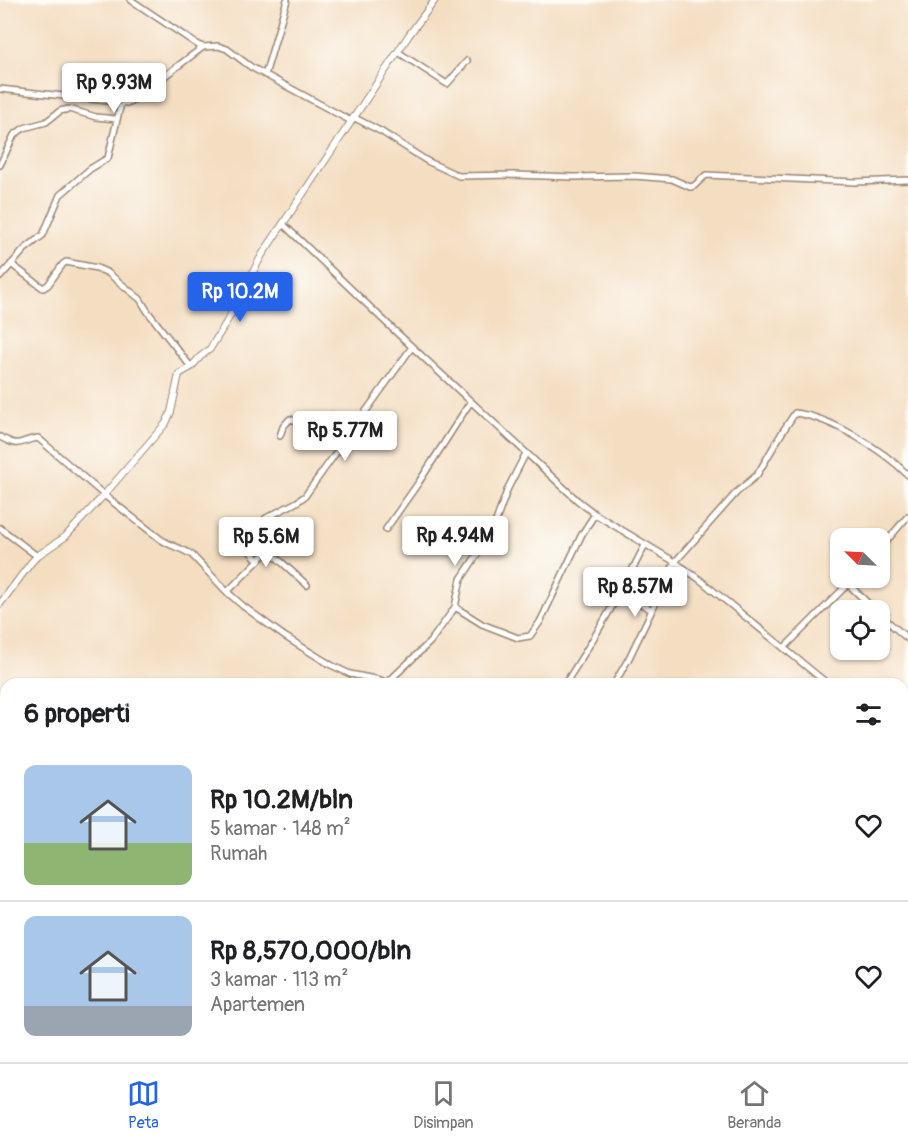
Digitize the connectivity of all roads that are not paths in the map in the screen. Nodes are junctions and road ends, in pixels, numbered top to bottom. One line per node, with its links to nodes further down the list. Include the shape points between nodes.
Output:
1 (131, 0): 4 (street)
2 (287, 0): 7 (street)
3 (435, 0): 5 (street)
4 (203, 47): 7 (street, via 227,50); 9 (street, via 132,101)
5 (398, 52): 6 (street, via 446,84); 11 (street)
6 (467, 61)
7 (265, 75): 11 (street)
8 (0, 90): 9 (street)
9 (121, 103): 10 (street)
10 (117, 119): 12 (street, via 63,109 46,122 14,135); 15 (street, via 108,159 60,195 43,235)
11 (352, 119): 13 (street, via 462,177 634,176 672,179 690,187 705,175 855,182); 14 (street)
12 (0, 165)
13 (908, 180)
14 (283, 224): 17 (street); 18 (street, via 210,349)
15 (11, 264): 16 (street); 18 (street, via 43,288 66,262 108,273 140,299)
16 (0, 277)
17 (412, 347): 19 (street); 20 (street)
18 (191, 367): 25 (street, via 179,374 166,423)
19 (471, 401): 23 (street); 29 (street)
20 (355, 426): 21 (street, via 332,415 315,432 290,419); 33 (street, via 305,496 266,518 248,539 247,546)
21 (280, 436)
22 (0, 437): 25 (street, via 13,444 38,438)
23 (526, 453): 26 (street); 42 (street, via 492,532 461,579)
24 (908, 475): 34 (street, via 873,447 834,425 795,413 757,475)
25 (104, 495): 32 (street, via 65,537); 38 (street, via 165,543 188,552)
26 (595, 514): 31 (street); 42 (street, via 530,636 518,638 482,624)
27 (908, 516): 30 (street)
28 (0, 528): 32 (street)
29 (386, 529)
30 (890, 537)
31 (645, 545): 34 (street); 39 (street)
32 (37, 556): 41 (street)
33 (258, 560): 35 (street, via 269,553); 38 (street)
34 (675, 562): 43 (street); 46 (street)
35 (307, 585)
36 (844, 588): 46 (street)
37 (852, 588): 40 (street)
38 (227, 592): 47 (street, via 331,665)
39 (621, 593): 43 (street); 49 (street)
40 (865, 600)
41 (0, 604)
42 (455, 607): 48 (street, via 430,642)
43 (652, 610): 50 (street)
44 (890, 623): 45 (street)
45 (908, 639)
46 (784, 648): 51 (street)
47 (366, 678)
48 (393, 678)
49 (569, 678)
50 (617, 678)
51 (821, 678)

